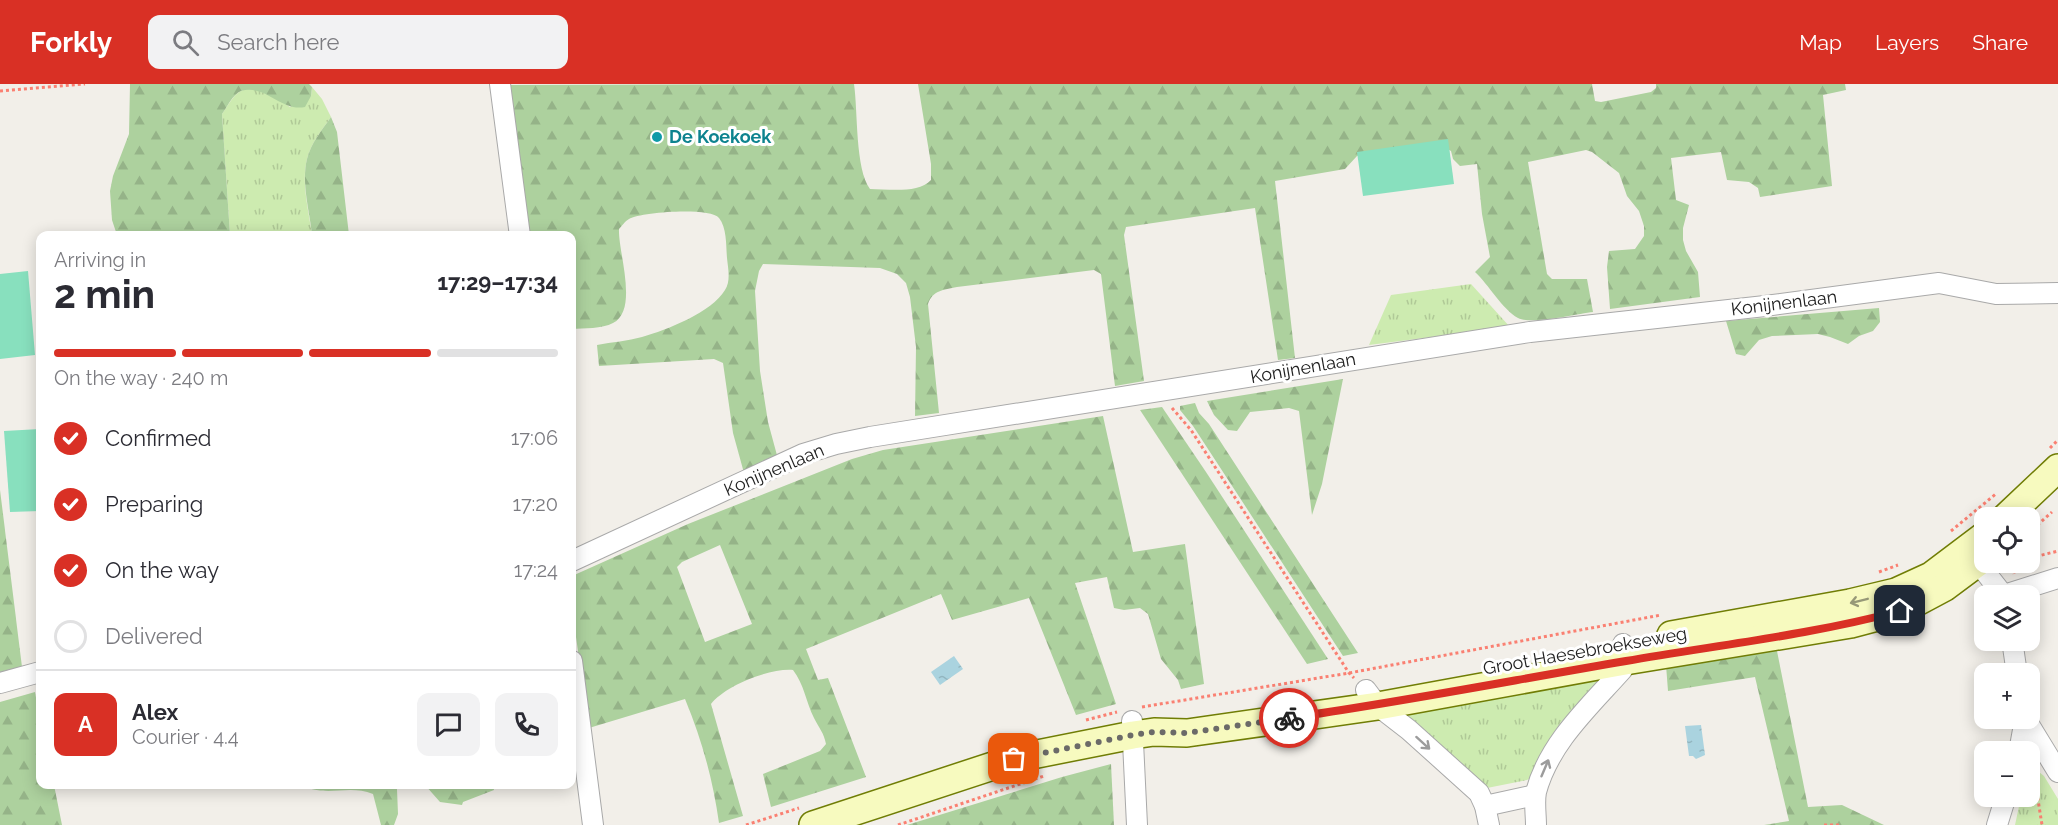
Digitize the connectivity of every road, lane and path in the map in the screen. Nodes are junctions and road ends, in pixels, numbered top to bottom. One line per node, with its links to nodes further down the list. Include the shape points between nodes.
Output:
1 (85, 84): 3 (path)
2 (500, 84): 4 (street)
3 (0, 92)
4 (519, 231)
5 (2058, 292): 6 (street, Konijnenlaan, via 1996,294 1939,283 1530,332)
6 (1162, 392): 14 (street, Konijnenlaan, via 836,444 802,454); 24 (path)
7 (2058, 468): 9 (street)
8 (2058, 486): 10 (street)
9 (2017, 507)
10 (2040, 515)
11 (1973, 548): 18 (street); 21 (street, Groot Haesebroekseweg, via 1945,587 1900,611 1851,624)
12 (2058, 552): 13 (path)
13 (2040, 556)
14 (576, 559)
15 (1907, 562): 16 (path)
16 (1876, 573)
17 (2058, 578): 19 (street)
18 (1997, 585)
19 (2036, 585)
20 (1666, 614): 24 (path)
21 (1624, 653): 24 (street, Groot Haesebroekseweg); 30 (street, one-way to 21, via 1558,745 1622,670)
22 (36, 673): 23 (street)
23 (0, 683)
24 (1364, 690): 26 (path); 26 (street, Groot Haesebroekseweg, via 1187,733 1154,732); 33 (street, one-way to 33, via 1479,793)
25 (576, 692): 34 (street)
26 (1135, 721): 35 (street, Groot Haesebroekseweg); 37 (street)
27 (2031, 729): 28 (street)
28 (2058, 772)
29 (1044, 776): 36 (path)
30 (1535, 795): 33 (street); 38 (street)
31 (2003, 807): 41 (street)
32 (2038, 807): 42 (path)
33 (1487, 815)
34 (593, 825)
35 (813, 825)
36 (898, 825)
37 (1137, 825)
38 (1536, 825)
39 (1824, 825): 40 (path)
40 (1839, 825)
41 (1997, 825)
42 (2042, 825)

